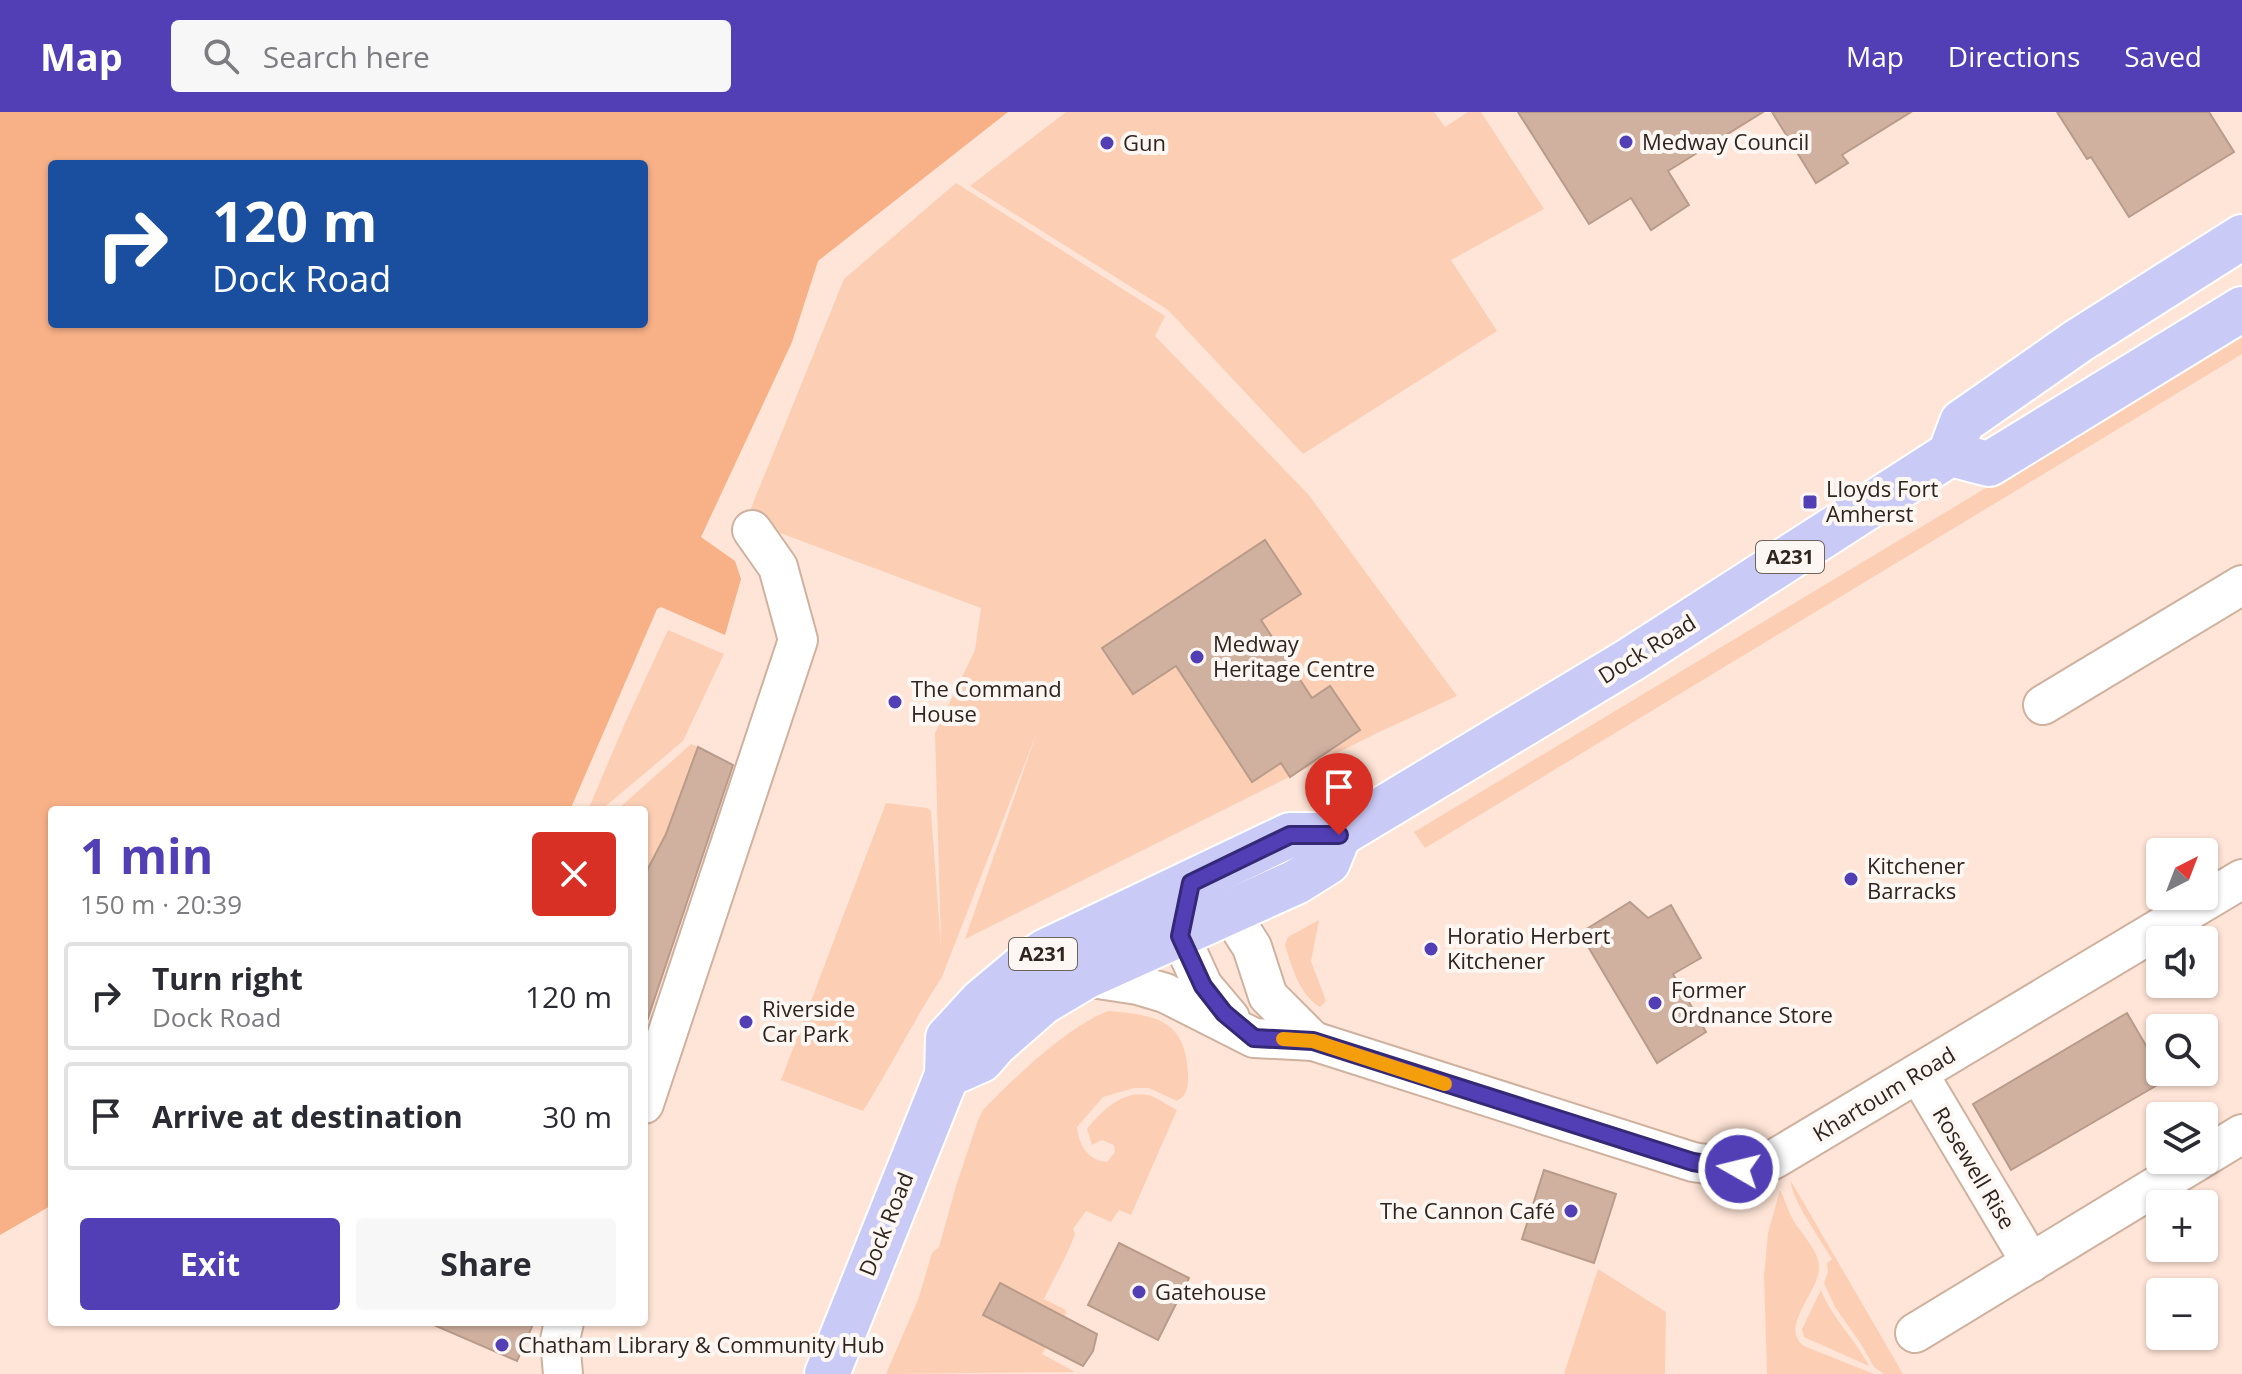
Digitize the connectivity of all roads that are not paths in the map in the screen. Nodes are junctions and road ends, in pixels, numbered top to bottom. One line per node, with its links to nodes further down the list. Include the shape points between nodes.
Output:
1 (2242, 237): 2 (main road)
2 (2178, 277): 3 (main road); 4 (main road, via 1962,422)
3 (2226, 319): 4 (main road, via 1989,464)
4 (1950, 454): 8 (main road, Dock Road / A231, via 1630,660)
5 (752, 530): 18 (street, via 778,567 798,640)
6 (2242, 585): 7 (street)
7 (2043, 705)
8 (1339, 835): 10 (main road, Dock Road / A231, via 1290,835); 11 (main road, Dock Road / A231, via 1328,862)
9 (2242, 879): 16 (street, Khartoum Road)
10 (1191, 883): 11 (street, Khartoum Road); 12 (street); 17 (main road, Dock Road / A231, via 1092,927 1025,965 948,1038)
11 (1229, 911): 12 (main road, Dock Road / A231); 15 (street, Khartoum Road, via 1252,947 1268,996)
12 (1180, 936): 13 (main road, Dock Road / A231); 14 (street, via 1203,986)
13 (1085, 977): 14 (street, Khartoum Road, via 1165,993); 17 (main road, Dock Road / A231, via 1043,1002 981,1060)
14 (1254, 1038): 15 (street, Khartoum Road)
15 (1313, 1041): 16 (street, Khartoum Road, via 1693,1162 1739,1169 1768,1163)
16 (1918, 1073): 22 (street, Rosewell Rise)
17 (947, 1075): 26 (main road, Dock Road / A231)
18 (648, 1092)
19 (2242, 1134): 20 (street)
20 (2218, 1149)
21 (2176, 1174): 22 (street)
22 (2031, 1263): 24 (street)
23 (563, 1326): 25 (street)
24 (1915, 1333)
25 (563, 1374)
26 (827, 1374)

